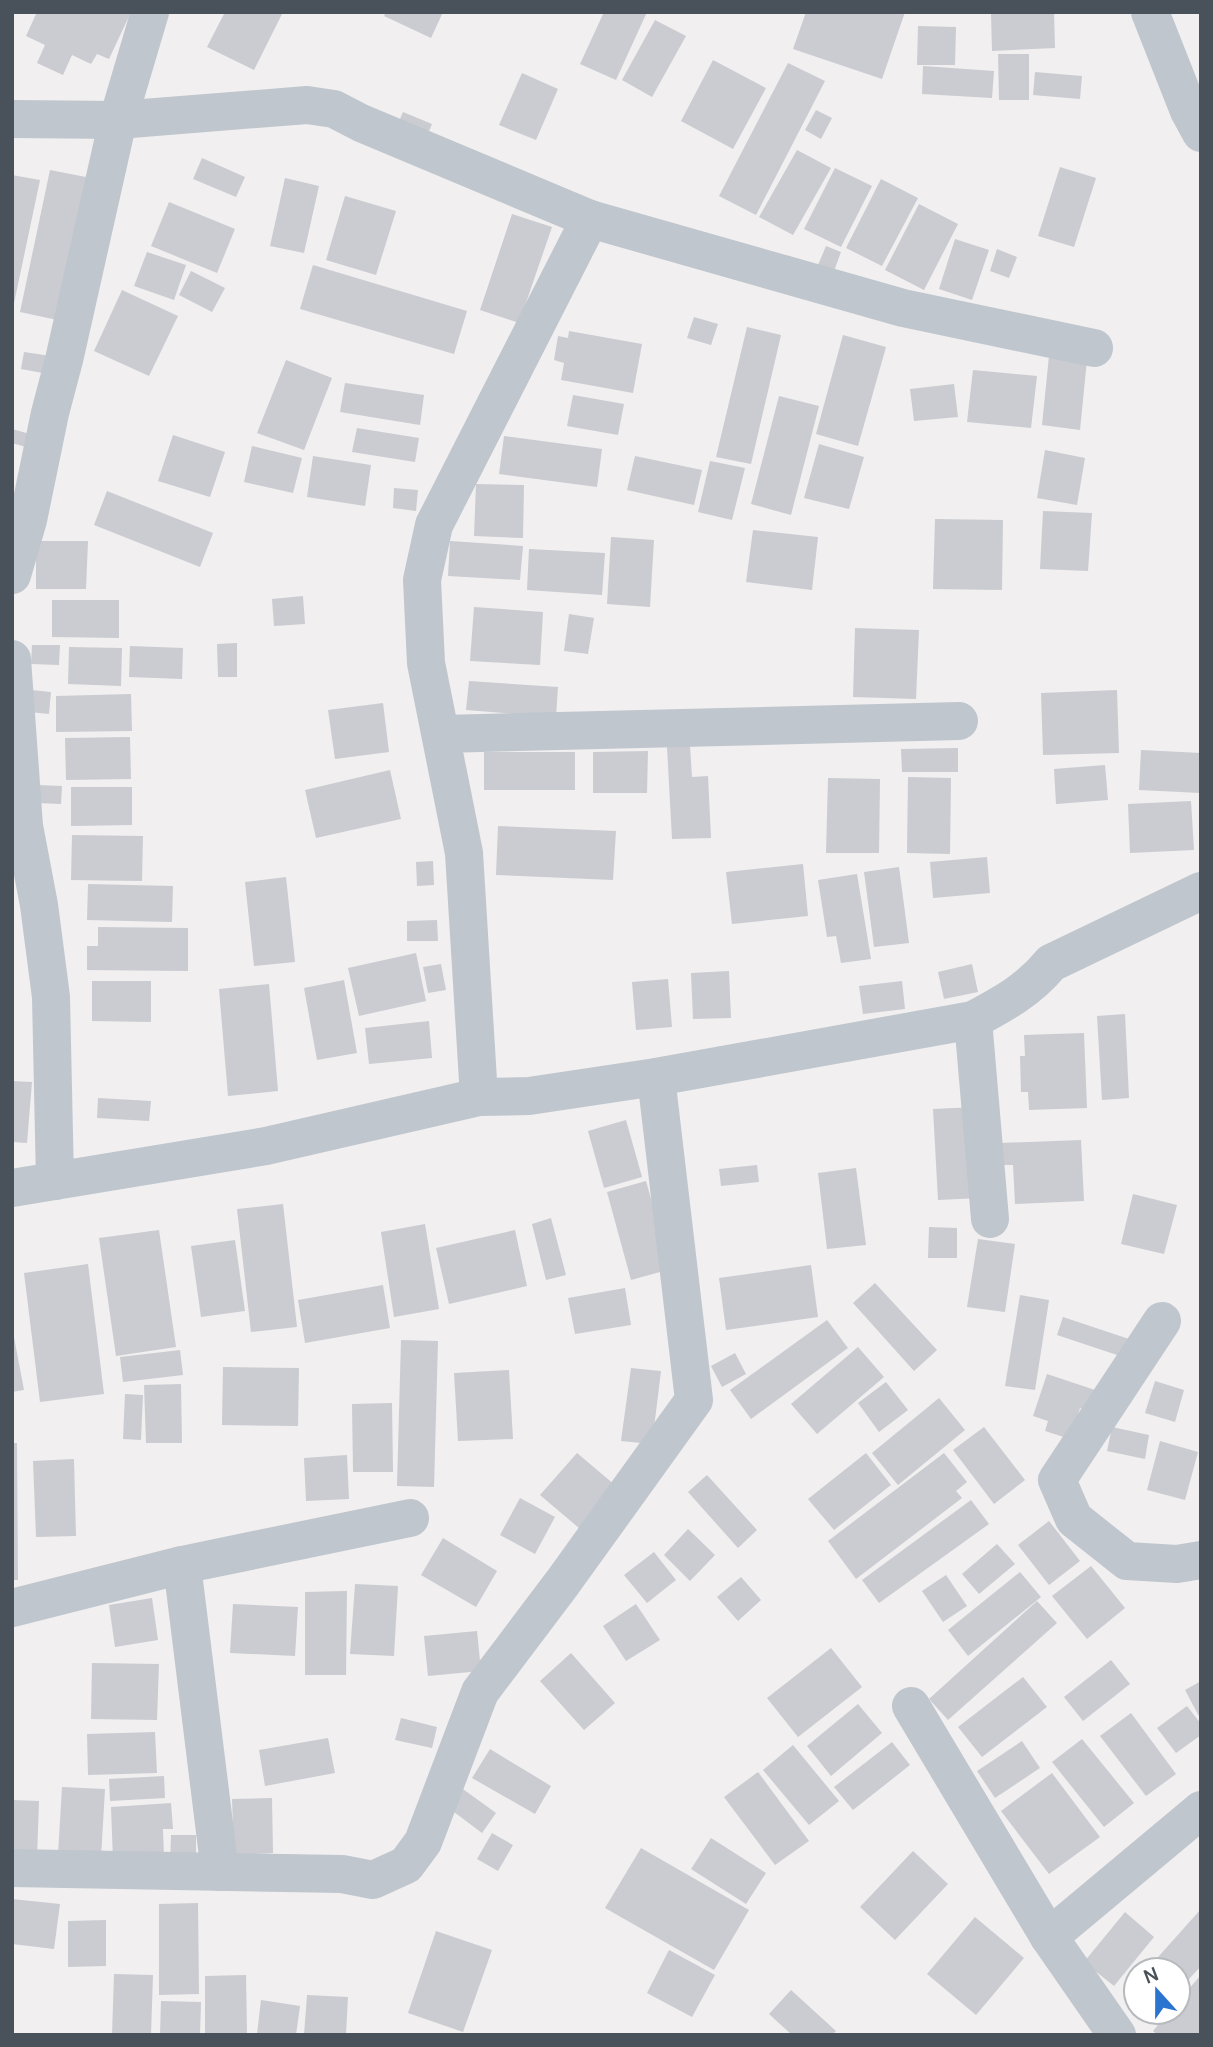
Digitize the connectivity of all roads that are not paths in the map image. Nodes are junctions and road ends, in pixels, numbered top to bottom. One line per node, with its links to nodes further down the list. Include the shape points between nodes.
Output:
1 (150, 12): 4 (street)
2 (1150, 12): 5 (street)
3 (12, 119): 4 (street)
4 (118, 120): 6 (street, via 307,105 334,109); 8 (street)
5 (1201, 133)
6 (590, 219): 7 (street, via 903,308); 11 (street, via 435,525 422,580 426,663)
7 (1094, 348)
8 (12, 575)
9 (12, 659): 16 (street, via 24,826 51,998)
10 (959, 721): 11 (street)
11 (442, 734): 15 (street, via 464,853)
12 (1201, 891): 13 (street, via 1051,963 1017,996)
13 (973, 1020): 14 (street); 18 (street)
14 (656, 1077): 15 (street, via 529,1096); 27 (street, via 694,1400 480,1692 423,1842 406,1865 373,1880 342,1874)
15 (479, 1097): 16 (street, via 267,1146)
16 (54, 1181): 17 (street)
17 (12, 1188)
18 (990, 1219)
19 (1162, 1321): 21 (street, via 1058,1480 1074,1519 1128,1561 1177,1564)
20 (410, 1518): 22 (street)
21 (1201, 1560)
22 (182, 1565): 23 (street); 27 (street)
23 (12, 1608)
24 (911, 1706): 28 (street)
25 (1201, 1810): 28 (street)
26 (12, 1868): 27 (street)
27 (220, 1872)
28 (1049, 1937): 29 (street)
29 (1117, 2035)

